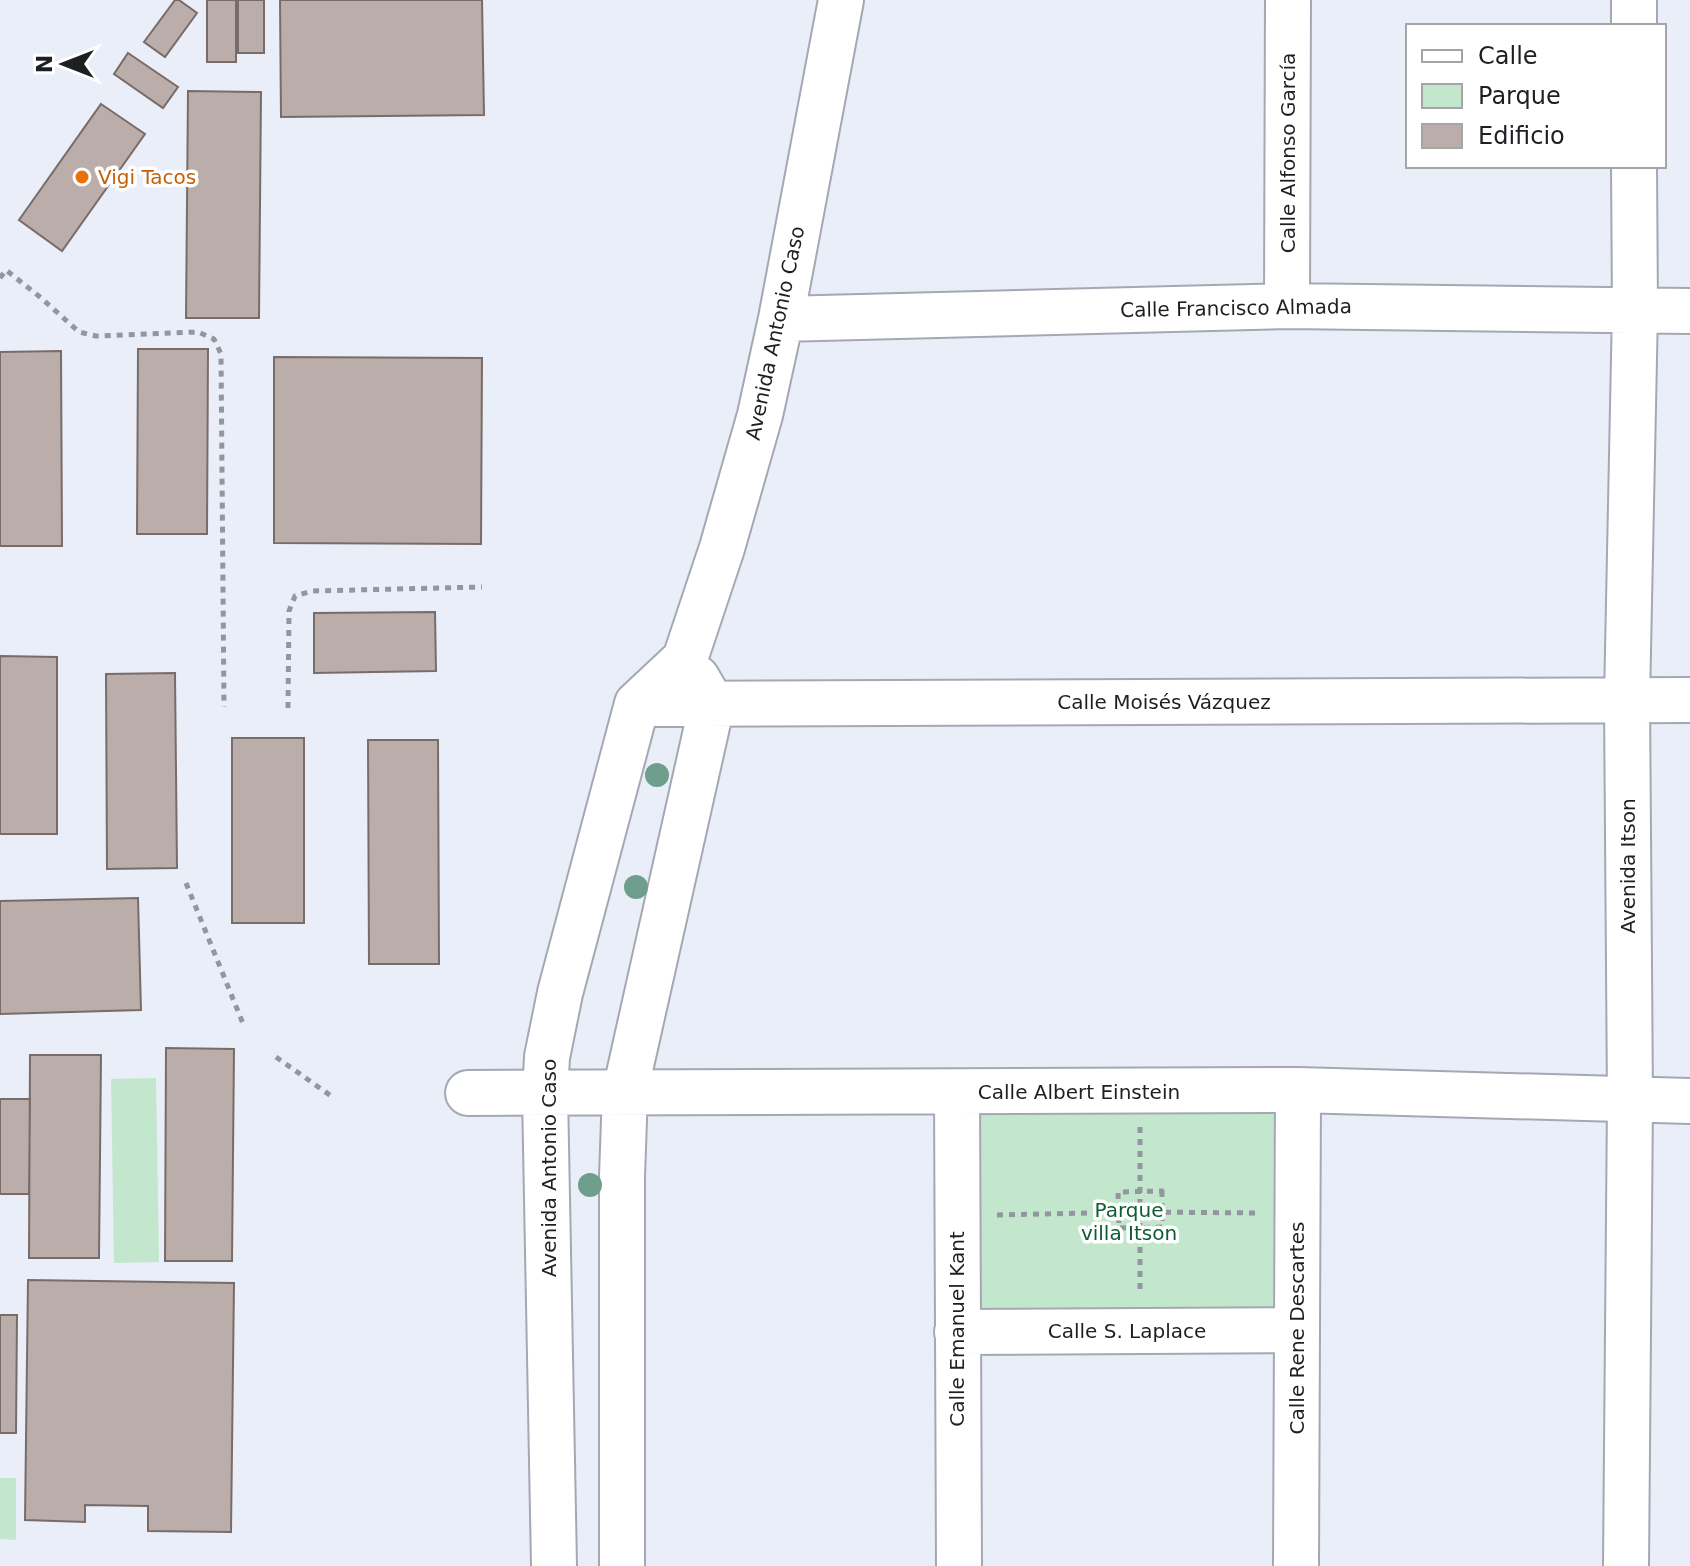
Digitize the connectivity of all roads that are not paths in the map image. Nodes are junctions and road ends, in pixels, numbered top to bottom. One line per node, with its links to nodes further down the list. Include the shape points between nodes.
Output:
1 (841, 0): 9 (street, Avenida Antonio Caso)
2 (1288, 0): 6 (street, Calle Alfonso García)
3 (1634, 0): 4 (street)
4 (1634, 24)
5 (1634, 168): 7 (street, Avenida Itson)
6 (1287, 306): 7 (street, Calle Francisco Almada); 9 (street, Calle Francisco Almada)
7 (1635, 309): 8 (street, Calle Francisco Almada); 11 (street, Avenida Itson)
8 (1690, 311)
9 (781, 319): 10 (street, Avenida Antonio Caso, via 760,415)
10 (685, 659): 13 (street, Avenida Antonio Caso); 14 (street)
11 (1627, 700): 12 (street, Calle Moisés Vázquez); 14 (street, Calle Moisés Vázquez); 20 (street, Avenida Itson)
12 (1690, 700)
13 (637, 704): 14 (street, Calle Moisés Vázquez); 19 (street, Avenida Antonio Caso, via 560,993)
14 (712, 704): 16 (street)
15 (1298, 1090): 17 (street, Calle Albert Einstein); 20 (street, Calle Albert Einstein); 22 (street, Calle Rene Descartes)
16 (625, 1092): 17 (street, Calle Albert Einstein); 19 (street, Calle Albert Einstein); 25 (street)
17 (957, 1092): 23 (street, Calle Emanuel Kant)
18 (468, 1093): 19 (street, Calle Albert Einstein)
19 (545, 1093): 24 (street, Avenida Antonio Caso)
20 (1630, 1099): 21 (street, Calle Albert Einstein); 28 (street, Avenida Itson)
21 (1690, 1101)
22 (1297, 1330): 23 (street, Calle S. Laplace); 27 (street, Calle Rene Descartes)
23 (957, 1332): 26 (street, Calle Emanuel Kant)
24 (554, 1566)
25 (622, 1566)
26 (959, 1566)
27 (1296, 1566)
28 (1626, 1566)

